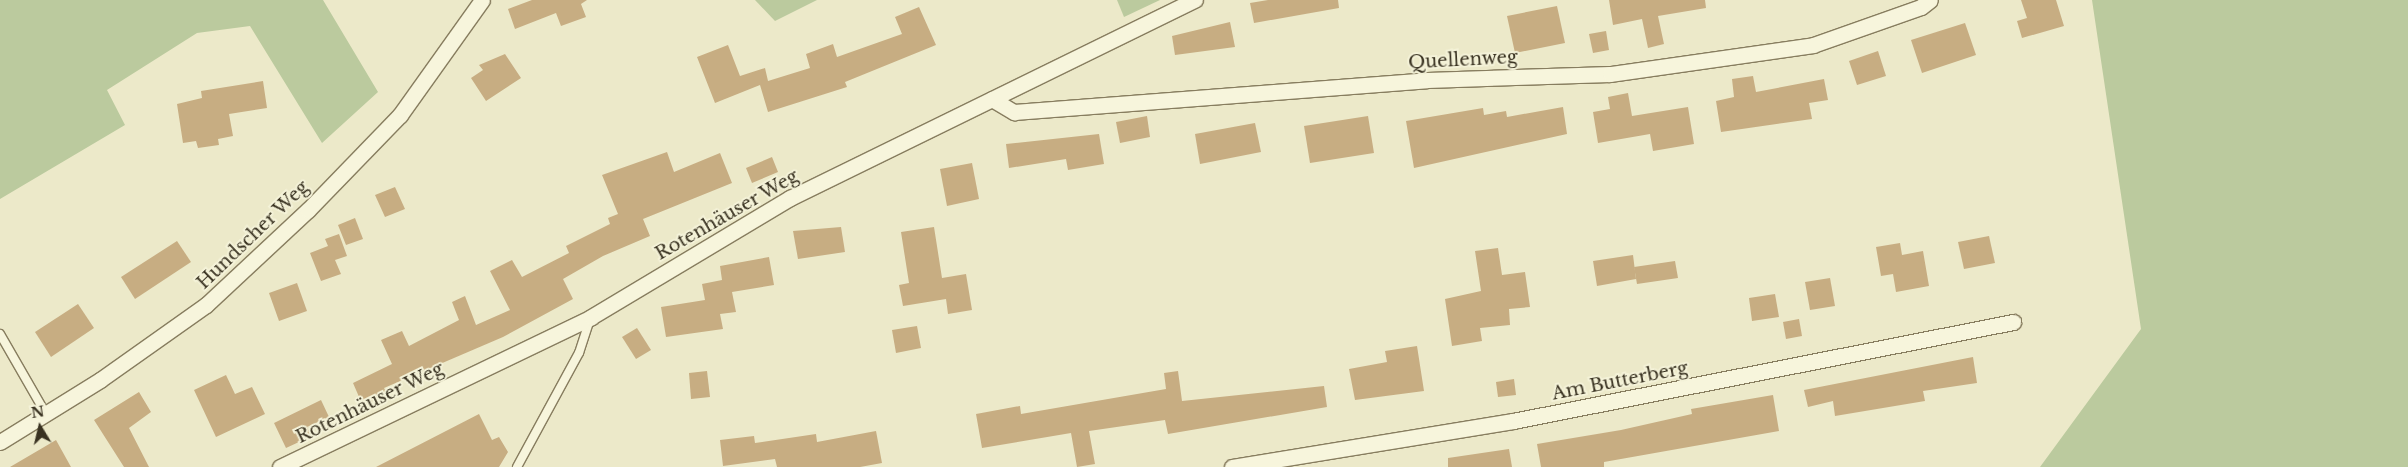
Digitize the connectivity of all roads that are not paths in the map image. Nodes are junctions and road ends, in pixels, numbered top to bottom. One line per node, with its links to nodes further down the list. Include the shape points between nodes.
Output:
1 (482, 0): 8 (street, Hundscher Weg, via 400,115 308,210 206,306)
2 (1195, 0): 4 (street, Rotenhäuser Weg)
3 (1930, 0): 4 (street, Quellenweg, via 1921,7 1813,45 1610,74 1427,80 1014,112)
4 (992, 100): 5 (street, Rotenhäuser Weg, via 790,198)
5 (591, 317): 10 (street, Rotenhäuser Weg); 11 (lane, via 580,353)
6 (2013, 322): 12 (street, Am Butterberg, via 1513,421)
7 (0, 334): 8 (lane)
8 (46, 414): 9 (street, Hundscher Weg)
9 (0, 442)
10 (280, 467)
11 (517, 467)
12 (1232, 467)

